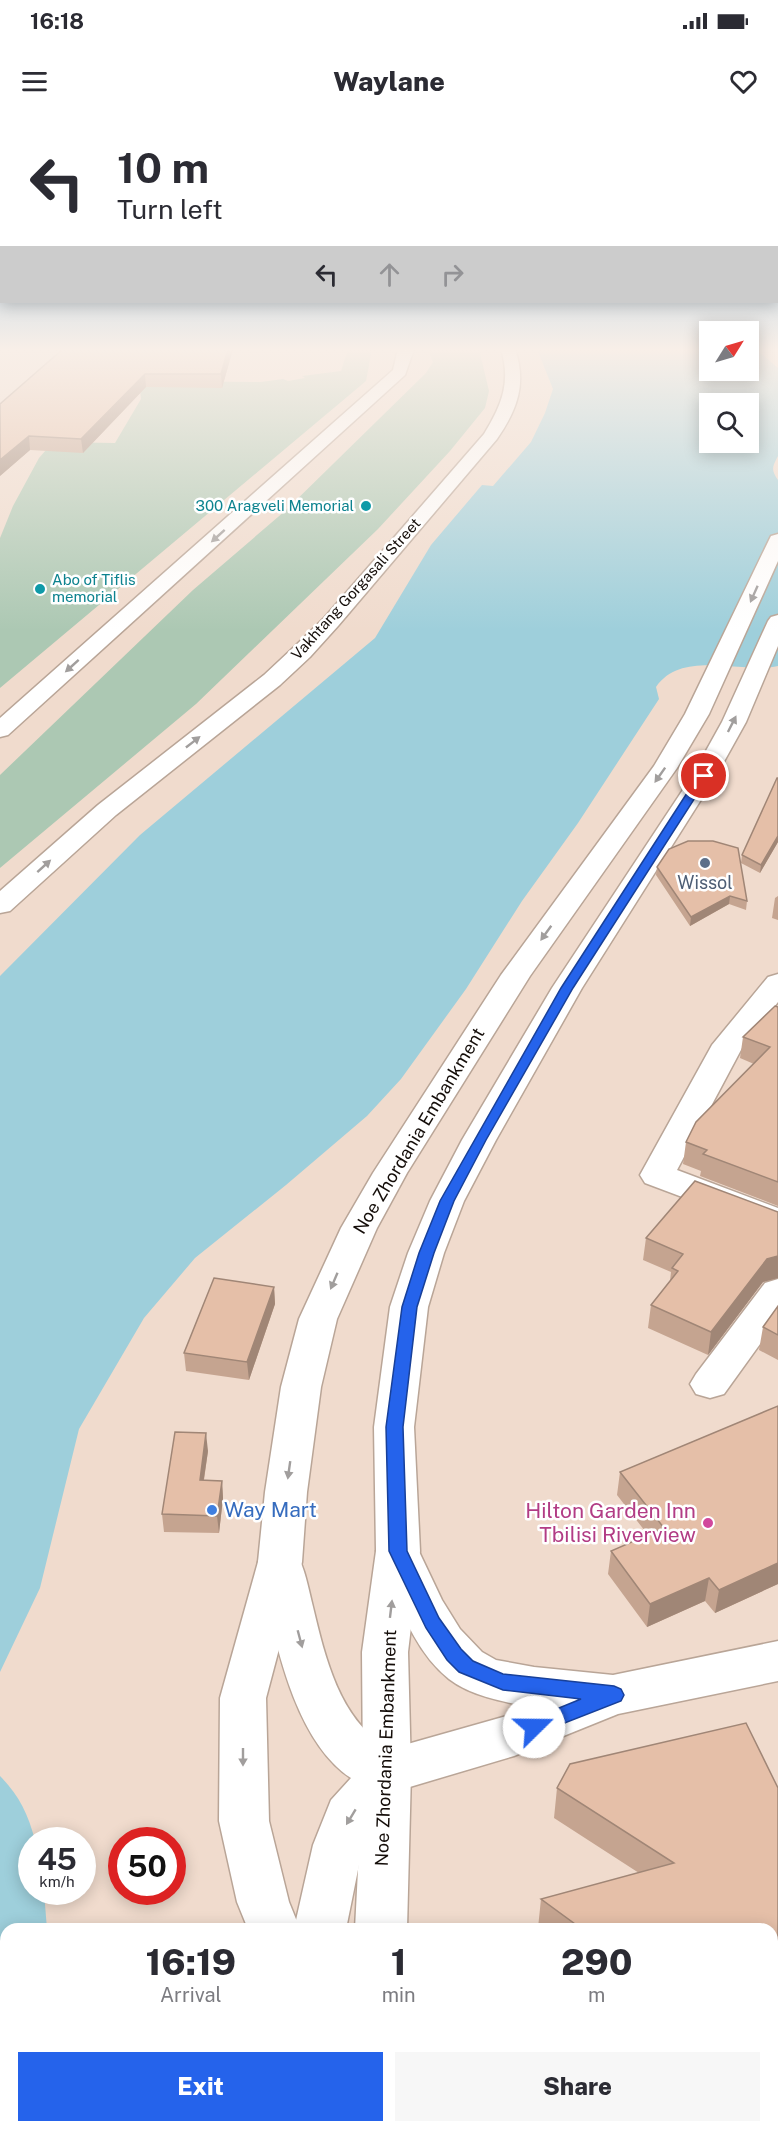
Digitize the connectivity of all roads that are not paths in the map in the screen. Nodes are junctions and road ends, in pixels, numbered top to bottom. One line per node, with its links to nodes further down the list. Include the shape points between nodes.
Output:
1 (321, 443): 5 (main road, one-way to 5)
2 (486, 443): 6 (main road, Vakhtang Gorgasali Street, one-way to 2, via 106,810 272,680 331,622)
3 (778, 540): 12 (main road, Noe Zhordania Embankment, one-way to 12, via 697,714 664,768 516,975 359,1228 318,1319 301,1387)
4 (778, 621): 11 (main road, Noe Zhordania Embankment, one-way to 4, via 394,1427 401,1359 409,1307 447,1201 567,988 704,776 734,722)
5 (0, 730)
6 (0, 905)
7 (778, 983): 8 (main road, via 728,1045 657,1175)
8 (778, 1221)
9 (778, 1292): 10 (main road)
10 (710, 1384)
11 (398, 1551): 14 (main road, via 432,1623 466,1666 503,1682); 15 (main road, Noe Zhordania Embankment, one-way to 11, via 385,1652)
12 (280, 1562): 15 (main road, one-way to 15, via 310,1679 322,1707 341,1737 363,1760); 16 (main road, Noe Zhordania Embankment, one-way to 16, via 243,1698 244,1821)
13 (778, 1661): 14 (main road)
14 (614, 1695): 15 (main road, via 514,1735)
15 (387, 1772): 17 (main road, one-way to 17, via 349,1816 338,1845); 18 (main road, Noe Zhordania Embankment)
16 (272, 1923)
17 (321, 1923)
18 (381, 1923)

